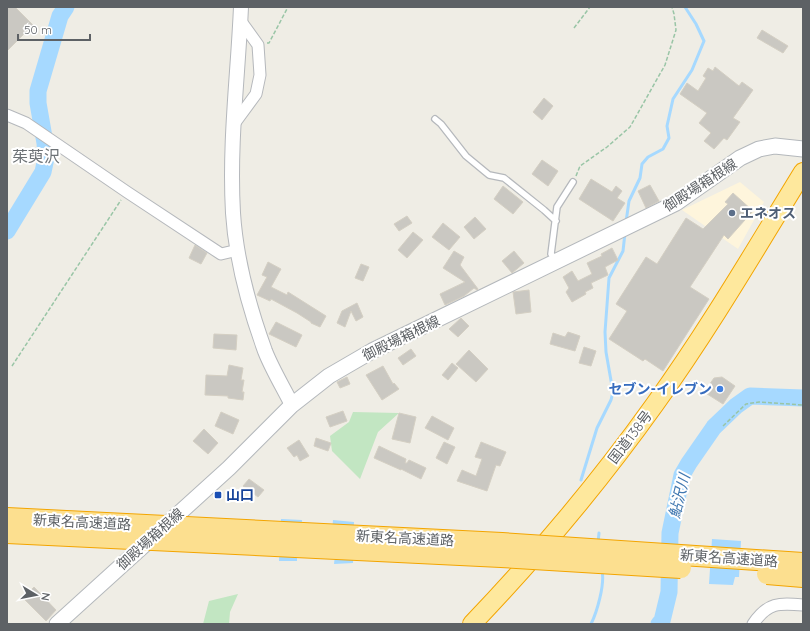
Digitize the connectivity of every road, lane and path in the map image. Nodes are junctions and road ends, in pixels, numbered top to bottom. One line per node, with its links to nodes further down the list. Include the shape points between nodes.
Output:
1 (288, 7): 6 (path, via 269,43)
2 (590, 7): 5 (path)
3 (672, 7): 12 (path, via 676,30 665,65 630,127 580,166)
4 (240, 14): 6 (street); 9 (street)
5 (574, 28)
6 (258, 45): 9 (street, via 260,75 256,94)
7 (7, 115): 13 (street, via 26,123)
8 (435, 119): 14 (lane, via 466,156 489,175 504,178)
9 (234, 124): 15 (street, via 233,214)
10 (803, 149): 16 (main road, 御殿場箱根線, via 775,146 759,149 740,158 676,203)
11 (803, 172): 27 (highway, 国道138号, via 726,300 655,404 553,534)
12 (573, 182): 14 (lane, via 557,207)
13 (127, 192): 15 (street, via 221,254); 17 (path)
14 (556, 221): 16 (lane, via 551,254)
15 (238, 250): 18 (street, via 250,308 265,353)
16 (558, 262): 18 (main road, 御殿場箱根線, via 372,351 328,376)
17 (12, 366)
18 (292, 405): 26 (main road, 御殿場箱根線, via 229,468)
19 (803, 405): 20 (path, via 760,402 746,404)
20 (723, 426)
21 (7, 518): 23 (highway, 新東名高速道路, bridge, via 502,543)
22 (7, 533): 24 (highway, 新東名高速道路, bridge, via 509,558)
23 (803, 562)
24 (803, 577)
25 (803, 605): 28 (street, via 784,603 773,606 761,613)
26 (57, 624)
27 (472, 624)
28 (753, 624)

